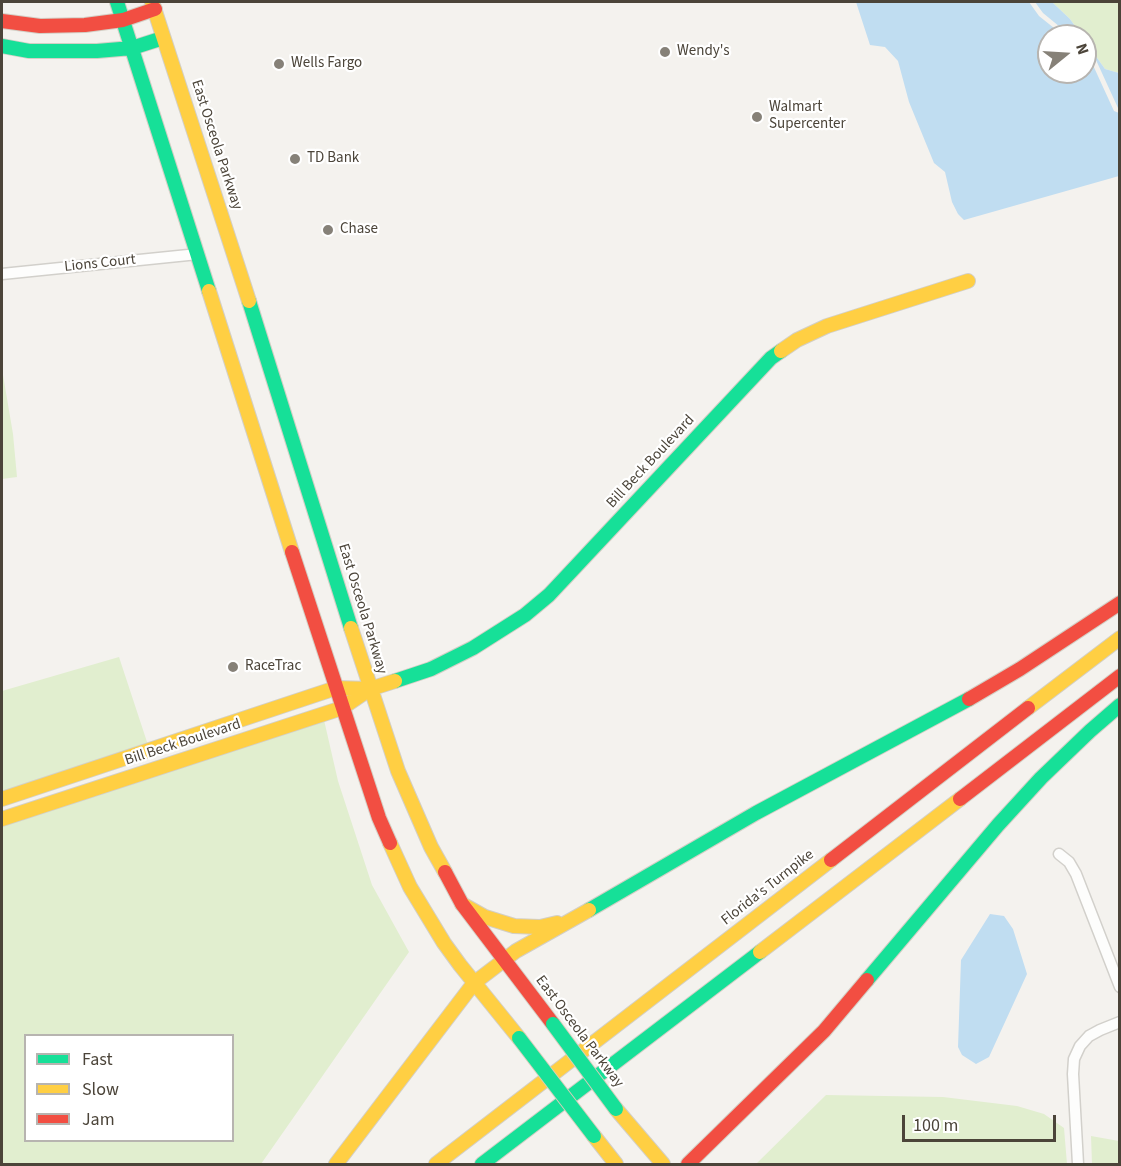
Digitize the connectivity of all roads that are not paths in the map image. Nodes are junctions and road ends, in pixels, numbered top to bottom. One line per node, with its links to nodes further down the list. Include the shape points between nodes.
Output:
1 (117, 2): 3 (main road)
2 (153, 5): 3 (main road); 5 (main road, East Osceola Parkway)
3 (123, 20): 4 (main road, via 40,26); 7 (main road)
4 (2, 21)
5 (163, 38): 7 (main road); 15 (main road, East Osceola Parkway)
6 (2, 46): 7 (main road, via 64,52)
7 (132, 48): 8 (main road)
8 (198, 254): 9 (street, Lions Court); 14 (main road)
9 (2, 274)
10 (968, 281): 15 (main road, Bill Beck Boulevard, via 827,326 797,340 771,358 534,608 486,641 442,664)
11 (1119, 603): 22 (main road, via 949,711 756,813)
12 (1119, 638): 29 (main road, Florida's Turnpike)
13 (1119, 676): 30 (main road)
14 (336, 688): 15 (main road, Bill Beck Boulevard); 17 (main road); 18 (main road, Bill Beck Boulevard)
15 (370, 689): 17 (main road, Bill Beck Boulevard); 21 (main road, East Osceola Parkway, via 398,771 431,847)
16 (1119, 705): 27 (main road, via 1041,778 824,1031)
17 (342, 708): 19 (main road, Bill Beck Boulevard); 24 (main road, via 379,818 410,887)
18 (2, 799)
19 (2, 819)
20 (1059, 854): 25 (street, via 1076,874)
21 (462, 904): 22 (main road, via 514,927 540,927); 23 (main road, East Osceola Parkway)
22 (574, 919): 23 (main road)
23 (504, 960): 24 (main road); 32 (main road, East Osceola Parkway, bridge, via 616,1109)
24 (474, 983): 28 (main road); 31 (main road, bridge)
25 (1119, 987)
26 (1119, 1022): 35 (street, via 1089,1036 1074,1059)
27 (709, 1144): 33 (main road); 34 (main road)
28 (336, 1164)
29 (436, 1164)
30 (482, 1164)
31 (616, 1164)
32 (663, 1164)
33 (688, 1164)
34 (700, 1164)
35 (1078, 1164)

